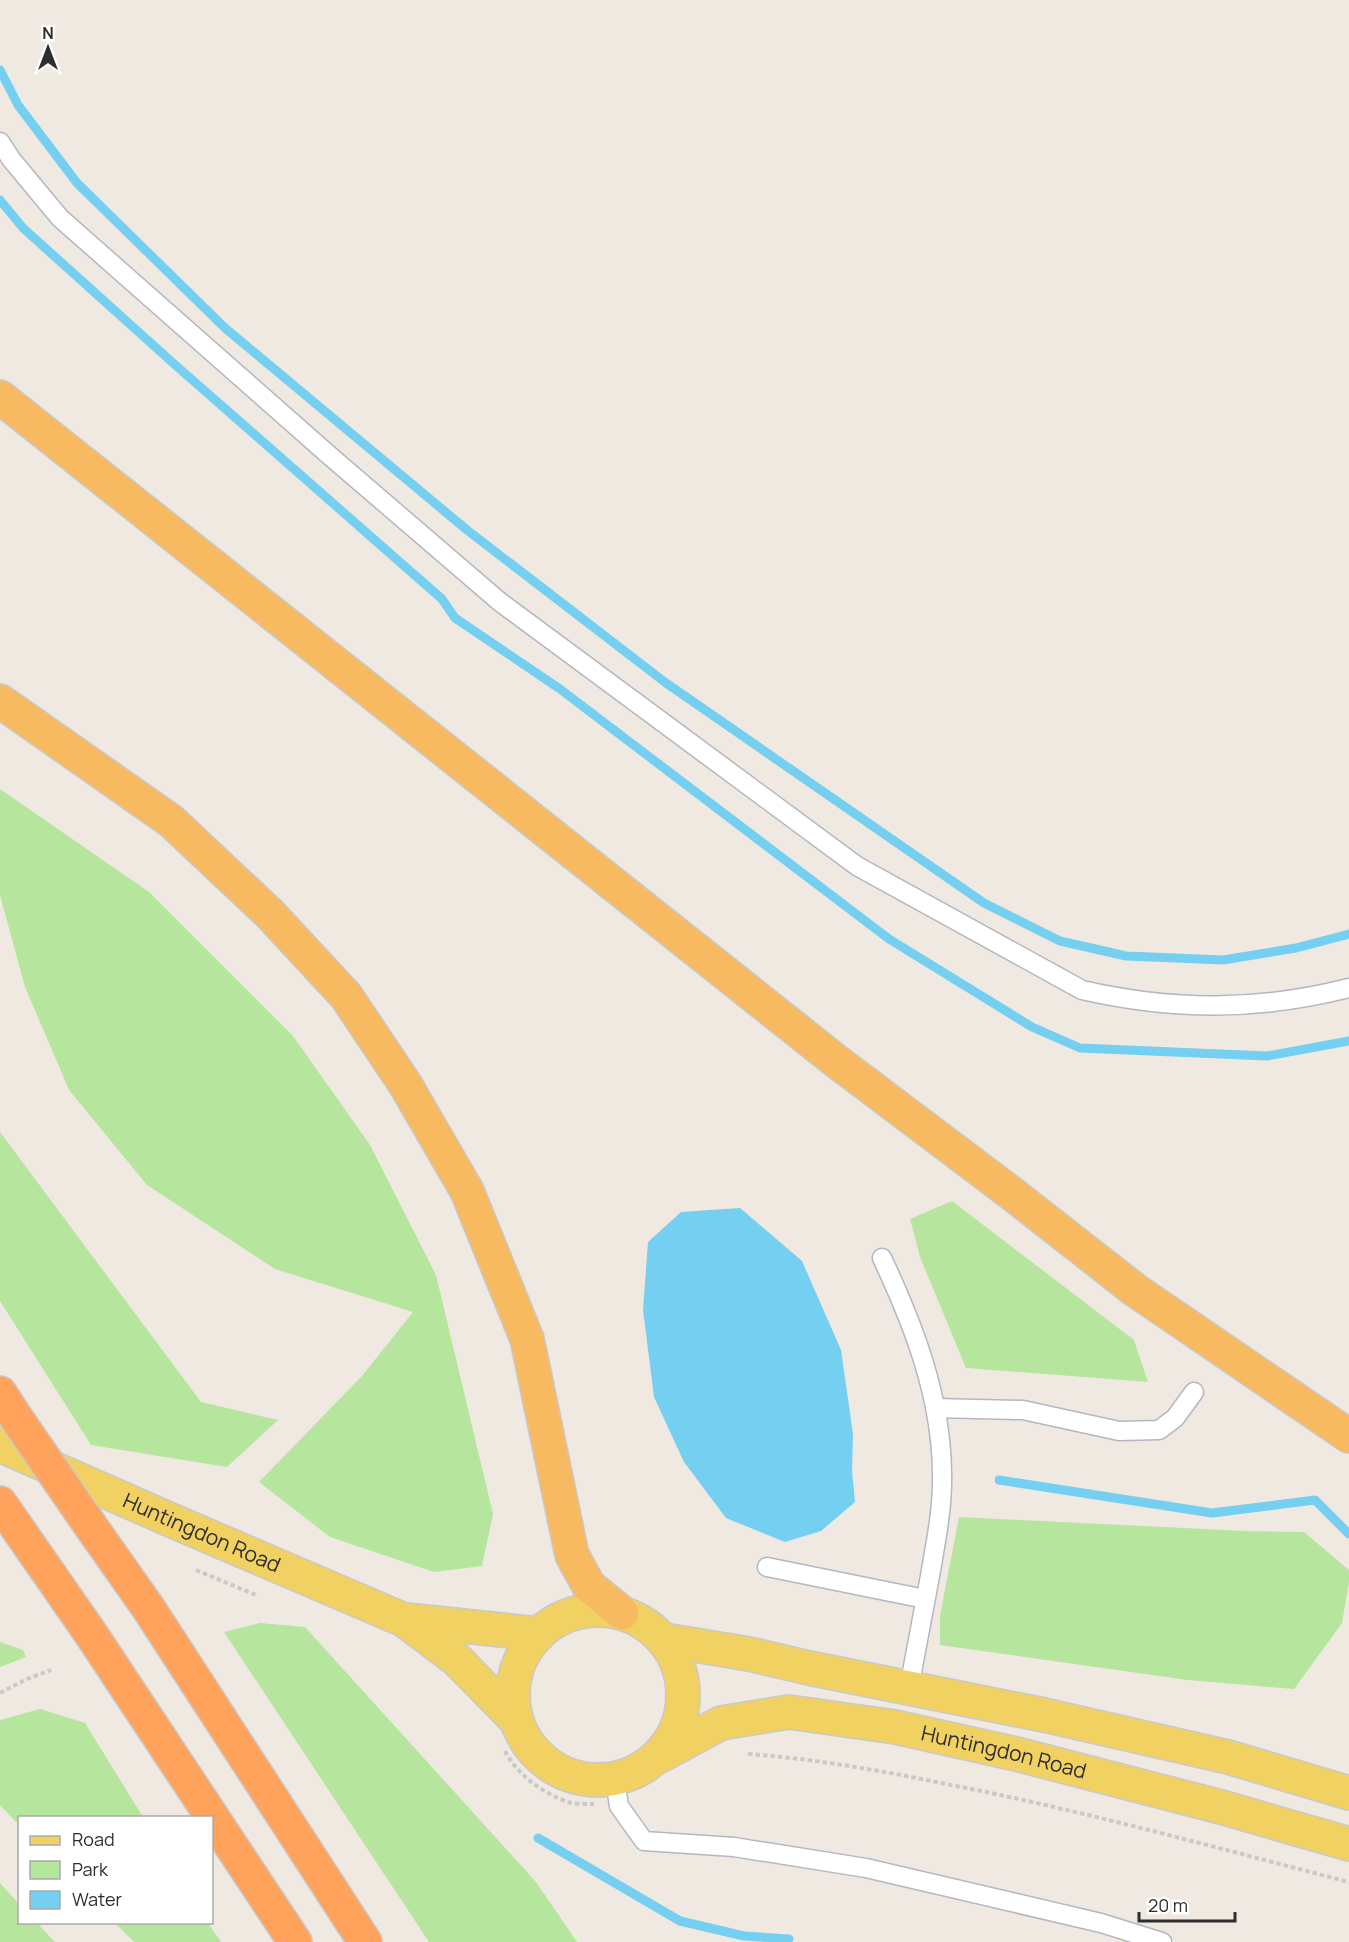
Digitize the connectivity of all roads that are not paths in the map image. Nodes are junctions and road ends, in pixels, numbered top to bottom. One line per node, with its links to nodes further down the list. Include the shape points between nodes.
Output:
1 (0, 142): 4 (lane, via 60,218 500,602 857,866 1082,990 1176,1005 1245,1006)
2 (0, 397): 10 (highway, via 836,1061 1135,1290)
3 (0, 701): 14 (highway, via 171,821 270,914 346,996 405,1084 467,1191 527,1339 572,1555 589,1586)
4 (1349, 988)
5 (882, 1258): 8 (lane, via 914,1331)
6 (1194, 1392): 8 (lane, via 1175,1418 1159,1430 1119,1431 1023,1410)
7 (0, 1393): 9 (highway)
8 (935, 1408): 13 (lane, via 942,1477 940,1516)
9 (10, 1433): 15 (main road, Huntingdon Road, via 173,1521); 27 (highway, bridge, via 92,1528)
10 (1349, 1436)
11 (0, 1503): 23 (highway)
12 (767, 1567): 13 (lane)
13 (925, 1599): 18 (lane)
14 (622, 1613): 16 (main road, via 578,1613 563,1617); 17 (main road)
15 (404, 1620): 16 (main road, Huntingdon Road); 19 (main road, Huntingdon Road, via 456,1659)
16 (539, 1634): 19 (main road, via 519,1663)
17 (664, 1640): 18 (main road, Huntingdon Road); 20 (main road, via 679,1666 684,1695 679,1724)
18 (909, 1688): 22 (main road, Huntingdon Road, via 1228,1757)
19 (509, 1733): 21 (main road, via 522,1735 552,1768)
20 (660, 1755): 21 (main road); 25 (main road, Huntingdon Road, via 721,1723 789,1712 895,1727 1016,1754)
21 (617, 1793): 28 (lane, via 644,1841 734,1847 866,1868 1101,1923)
22 (1349, 1793)
23 (212, 1816)
24 (213, 1817): 26 (highway)
25 (1349, 1844)
26 (296, 1942)
27 (365, 1942)
28 (1162, 1942)

